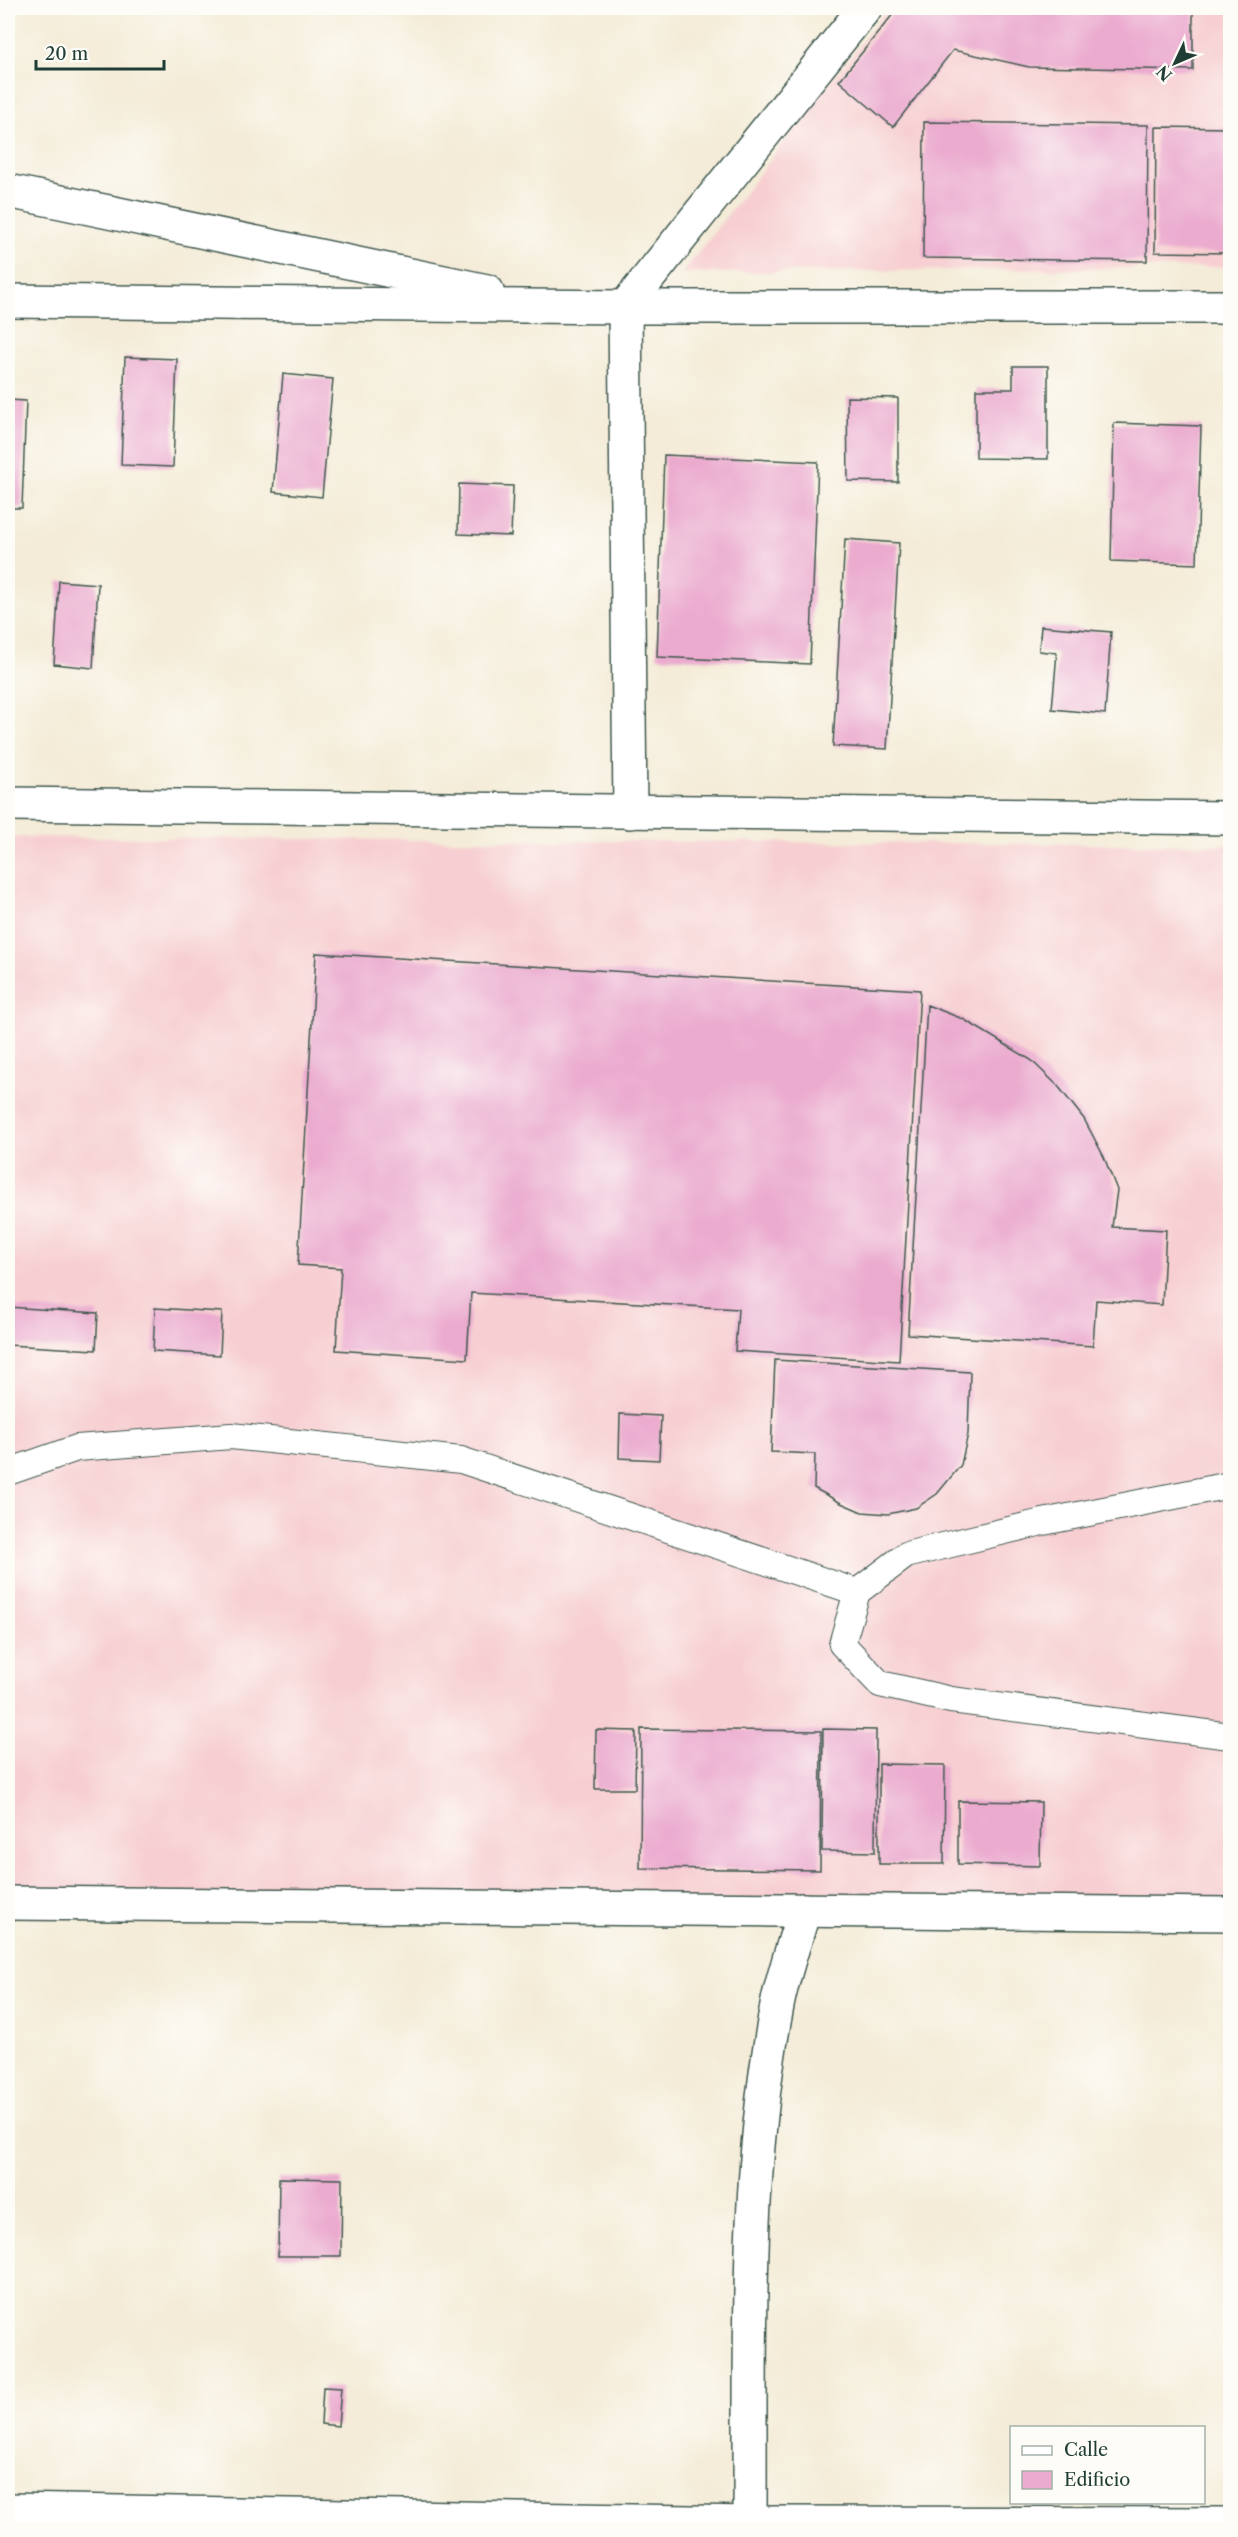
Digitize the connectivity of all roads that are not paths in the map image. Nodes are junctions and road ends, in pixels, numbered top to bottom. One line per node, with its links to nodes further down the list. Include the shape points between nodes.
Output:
1 (865, 8): 5 (street)
2 (8, 191): 4 (street)
3 (8, 301): 4 (street)
4 (559, 307): 5 (street)
5 (625, 307): 6 (street); 8 (street)
6 (1230, 307)
7 (8, 804): 8 (street)
8 (630, 812): 9 (street)
9 (1230, 818)
10 (8, 1472): 12 (lane, via 77,1448 231,1436 461,1460)
11 (1230, 1485): 12 (lane, via 1038,1523 906,1555)
12 (857, 1592): 13 (lane, via 842,1644 880,1684 951,1700)
13 (1230, 1736)
14 (8, 1903): 15 (street)
15 (804, 1910): 16 (street); 18 (street, via 777,2004 761,2111 751,2275)
16 (1230, 1914)
17 (8, 2510): 18 (street)
18 (750, 2523): 19 (street)
19 (1230, 2524)

